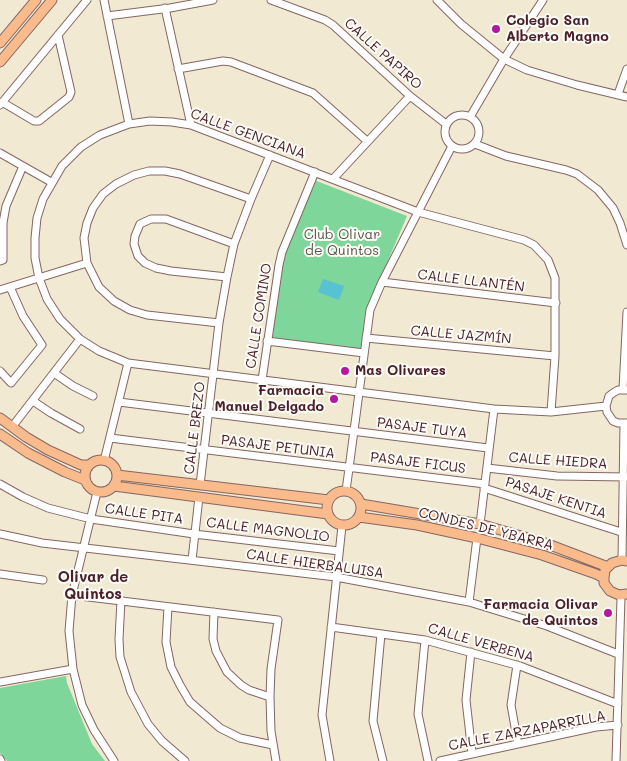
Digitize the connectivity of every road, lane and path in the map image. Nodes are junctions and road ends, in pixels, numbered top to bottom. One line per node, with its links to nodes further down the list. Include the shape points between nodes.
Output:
1 (36, 0): 12 (main road)
2 (52, 0): 14 (main road)
3 (87, 0): 11 (street)
4 (104, 0): 10 (street)
5 (213, 0): 9 (street)
6 (271, 0): 18 (street, CALLE PAPIRO, via 333,25)
7 (437, 0): 13 (street)
8 (543, 0): 13 (street)
9 (165, 8): 10 (street); 15 (street)
10 (107, 16): 22 (street)
11 (58, 36): 20 (street); 20 (street, via 71,92 69,97 39,121)
12 (0, 43)
13 (504, 59): 17 (street, via 535,73); 21 (street)
14 (0, 62)
15 (178, 69): 24 (street); 25 (street, via 231,62 320,97)
16 (627, 69): 17 (street)
17 (618, 94): 19 (street)
18 (410, 96): 23 (street, CALLE PAPIRO); 25 (street)
19 (627, 97)
20 (1, 104)
21 (470, 117): 23 (street, via 459,115); 26 (street, via 479,129)
22 (129, 124): 24 (street, CALLE GENCIANA, via 150,121); 33 (street, CALLE GENCIANA, via 100,135 81,147)
23 (446, 124): 27 (street, via 446,139)
24 (191, 125): 29 (street, CALLE GENCIANA)
25 (367, 141): 32 (street)
26 (475, 144): 27 (street, via 461,150); 37 (street, via 506,156 566,170 588,182 613,208)
27 (452, 146): 35 (street)
28 (0, 153): 30 (street)
29 (270, 155): 31 (street, CALLE GENCIANA); 34 (street, CALLE BREZO)
30 (23, 166): 33 (street); 38 (street, via 6,206 3,260)
31 (315, 172): 32 (street, CALLE GENCIANA); 50 (street, CALLE COMINO, via 282,252)
32 (332, 179): 35 (street, CALLE GENCIANA)
33 (51, 182): 41 (street, CALLE GENCIANA, via 37,218 35,258)
34 (251, 199): 36 (street, CALLE BREZO); 39 (street, via 165,171 134,175 116,184 93,208 84,238)
35 (418, 212): 42 (street); 45 (street, CALLE GENCIANA, via 534,245 553,268)
36 (234, 244): 40 (street, CALLE BREZO); 40 (street, via 166,219 151,219 140,224 135,236 138,256 156,268)
37 (627, 245)
38 (0, 260)
39 (87, 263): 41 (street); 47 (street, via 99,287 130,310)
40 (226, 277): 47 (street, CALLE BREZO)
41 (39, 278): 43 (street); 49 (street, CALLE GENCIANA, via 60,319)
42 (382, 282): 45 (street, CALLE LLANTÉN); 48 (street, via 368,316)
43 (10, 287): 44 (street); 54 (street, via 23,316 42,345 11,383)
44 (0, 290)
45 (556, 304): 52 (street, CALLE GENCIANA)
46 (627, 312): 58 (street)
47 (219, 323): 56 (street, CALLE BREZO)
48 (366, 338): 51 (street); 52 (street, CALLE JAZMÍN)
49 (80, 339): 53 (street, CALLE GENCIANA); 55 (street)
50 (267, 341): 51 (street); 57 (street, CALLE COMINO)
51 (364, 354): 59 (street)
52 (555, 356): 65 (street, CALLE GENCIANA)
53 (128, 363): 56 (street, CALLE GENCIANA); 62 (street)
54 (0, 371)
55 (54, 373): 60 (street); 61 (street)
56 (214, 374): 57 (street, CALLE GENCIANA); 66 (street, CALLE BREZO)
57 (262, 380): 59 (street, CALLE GENCIANA)
58 (625, 390): 63 (street, via 609,396)
59 (359, 391): 64 (street, CALLE GENCIANA); 71 (street)
60 (93, 396)
61 (33, 400): 69 (street); 70 (street)
62 (119, 402): 66 (street, PASAJE TUYA); 73 (street)
63 (606, 406): 65 (street, CALLE GENCIANA); 68 (street, via 613,421)
64 (494, 408): 65 (street, CALLE GENCIANA); 74 (street)
65 (550, 412)
66 (209, 414): 71 (street, PASAJE TUYA); 75 (street, CALLE BREZO)
67 (0, 418): 69 (main road)
68 (625, 423): 81 (street)
69 (12, 427): 77 (main road, via 48,450)
70 (80, 429)
71 (354, 432): 74 (street, PASAJE TUYA); 78 (street)
72 (1, 438): 82 (main road)
73 (110, 438): 75 (street, PASAJE PETUNIA); 76 (street)
74 (488, 448): 79 (street)
75 (205, 450): 78 (street, PASAJE PETUNIA); 84 (street, CALLE BREZO)
76 (104, 461): 77 (main road, via 99,460); 80 (main road, via 113,466)
77 (89, 466): 82 (main road)
78 (349, 468): 86 (street, PASAJE FICUS); 87 (street)
79 (487, 468): 81 (street, CALLE HIEDRA, via 557,476); 86 (street)
80 (117, 475): 84 (main road); 85 (main road)
81 (625, 477): 97 (street)
82 (85, 480): 88 (main road)
83 (0, 484): 94 (street, CALLE PITA, via 48,508)
84 (200, 485): 90 (main road)
85 (114, 486): 88 (main road, via 106,492); 89 (main road)
86 (484, 486): 95 (street); 97 (street, PASAJE KENTIA)
87 (346, 491): 90 (main road, via 336,493); 91 (main road, via 356,496)
88 (97, 492): 94 (street)
89 (199, 497): 92 (main road); 99 (street)
90 (329, 500): 92 (main road)
91 (361, 504): 93 (main road); 95 (main road, CONDES DE YBARRA)
92 (328, 514): 96 (main road)
93 (359, 517): 96 (main road, via 352,524); 100 (main road, CONDES DE YBARRA)
94 (91, 519): 99 (street, CALLE PITA); 101 (street)
95 (480, 524): 105 (main road, CONDES DE YBARRA)
96 (342, 526): 102 (street)
97 (621, 532): 104 (street)
98 (0, 534): 101 (street, CALLE HIERBALUISA)
99 (194, 534): 102 (street, CALLE MAGNOLIO); 103 (street)
100 (477, 538): 108 (main road, CONDES DE YBARRA, via 542,555); 113 (street)
101 (84, 547): 103 (street, CALLE HIERBALUISA); 111 (street)
102 (339, 551): 107 (street)
103 (192, 560): 107 (street, CALLE HIERBALUISA)
104 (624, 561): 105 (main road)
105 (608, 566): 108 (main road)
106 (0, 574): 109 (street)
107 (336, 577): 113 (street, CALLE HIERBALUISA); 116 (street)
108 (604, 578): 110 (main road, via 614,594)
109 (43, 580)
110 (623, 594): 120 (street)
111 (72, 595): 112 (street); 122 (street, via 69,631)
112 (121, 600): 114 (street); 133 (street, via 120,657 130,692 148,724)
113 (469, 602): 120 (street, CALLE HIERBALUISA, via 547,626)
114 (168, 606): 115 (street); 130 (street, via 166,642 171,667 190,702 220,728 240,738)
115 (214, 612): 126 (street, via 213,639 227,672 240,685); 126 (street, via 278,620)
116 (331, 627): 117 (street, CALLE VERBENA); 135 (street, via 322,714)
117 (381, 634): 118 (street, CALLE VERBENA); 136 (street, via 372,721)
118 (425, 640): 119 (street, CALLE VERBENA); 137 (street, via 418,714)
119 (471, 652): 121 (street, CALLE VERBENA); 131 (street, via 466,700)
120 (618, 654): 123 (street)
121 (517, 665): 127 (street, CALLE VERBENA); 129 (street, via 511,705)
122 (72, 669): 125 (street); 132 (street, via 82,705)
123 (618, 670): 124 (street); 127 (street)
124 (627, 673)
125 (0, 682)
126 (270, 696): 130 (street)
127 (618, 704): 128 (street)
128 (618, 725): 129 (street, CALLE ZARZAPARRILLA); 139 (street)
129 (518, 744): 131 (street, CALLE ZARZAPARRILLA)
130 (273, 745): 134 (street)
131 (472, 753): 138 (street, CALLE ZARZAPARRILLA)
132 (114, 761)
133 (185, 761)
134 (276, 761)
135 (330, 761)
136 (383, 761)
137 (428, 761)
138 (440, 761)
139 (616, 761)

